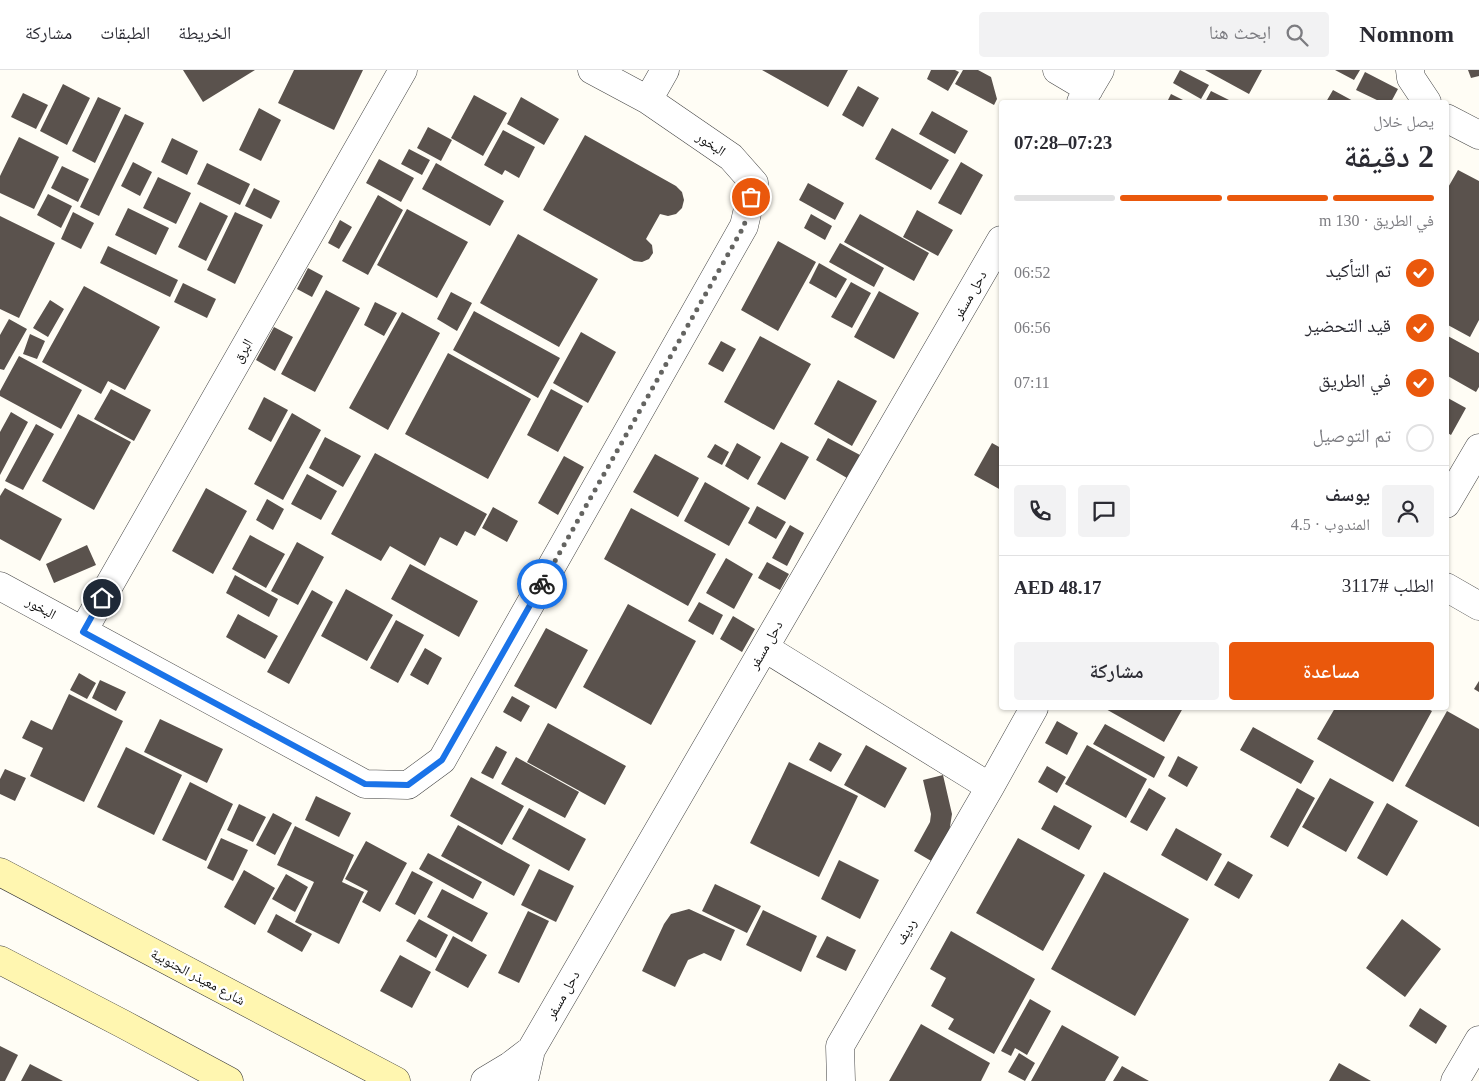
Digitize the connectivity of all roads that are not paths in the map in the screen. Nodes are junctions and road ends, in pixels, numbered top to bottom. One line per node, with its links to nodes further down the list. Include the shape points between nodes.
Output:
1 (403, 70): 17 (street, البرق)
2 (592, 70): 7 (street, البخور)
3 (665, 70): 7 (street)
4 (1057, 70): 6 (street)
5 (1410, 70): 8 (street, via 1411,78)
6 (1090, 87)
7 (648, 100): 17 (street, البخور, via 731,157 754,183 744,226 442,760 408,785 365,784)
8 (1426, 100)
9 (1449, 120): 10 (street)
10 (1479, 135)
11 (999, 243): 18 (street, دحل مسفر)
12 (1479, 448): 13 (street)
13 (1449, 499)
14 (0, 586): 17 (street, البخور)
15 (1449, 589): 16 (street)
16 (1479, 606)
17 (83, 632)
18 (765, 648): 20 (street); 23 (street, دحل مسفر)
19 (1033, 710): 20 (street, رديف)
20 (990, 787): 29 (street, رديف, via 840,1046)
21 (0, 872): 26 (street, شارع معيذر الجنوبية)
22 (0, 960): 25 (street)
23 (531, 1050): 27 (street, دحل مسفر); 28 (street, دحل مسفر)
24 (1476, 1050): 30 (street)
25 (229, 1081)
26 (396, 1081)
27 (485, 1081)
28 (524, 1081)
29 (841, 1081)
30 (1455, 1081)

